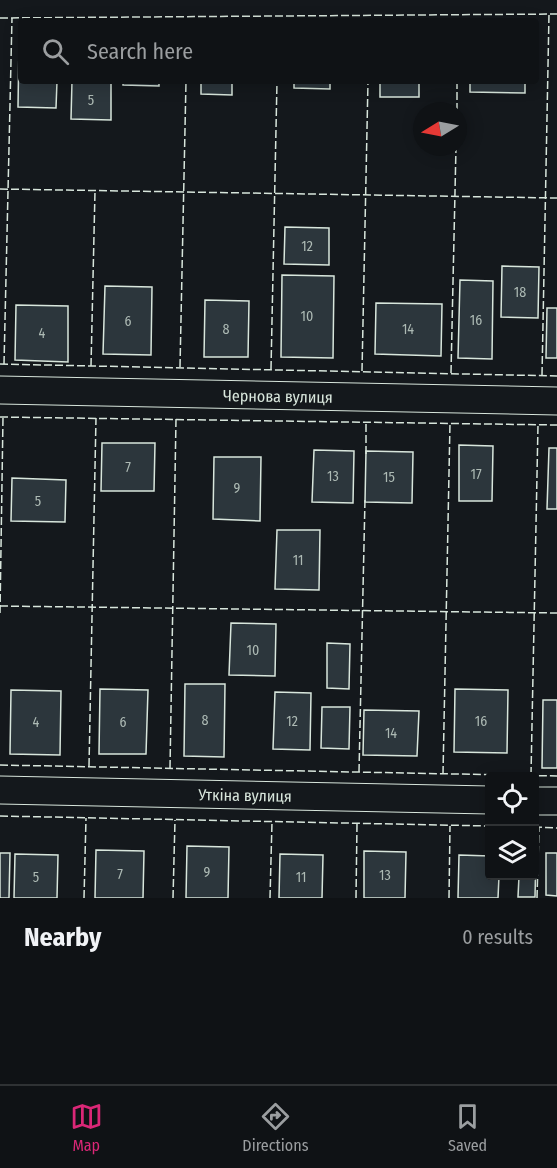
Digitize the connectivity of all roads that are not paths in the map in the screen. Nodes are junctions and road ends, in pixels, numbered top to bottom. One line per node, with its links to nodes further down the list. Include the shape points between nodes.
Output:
1 (0, 390): 2 (street, Чернова вулиця)
2 (557, 401)
3 (0, 790): 4 (street, Уткіна вулиця)
4 (485, 800)
5 (539, 801): 6 (street)
6 (557, 801)

